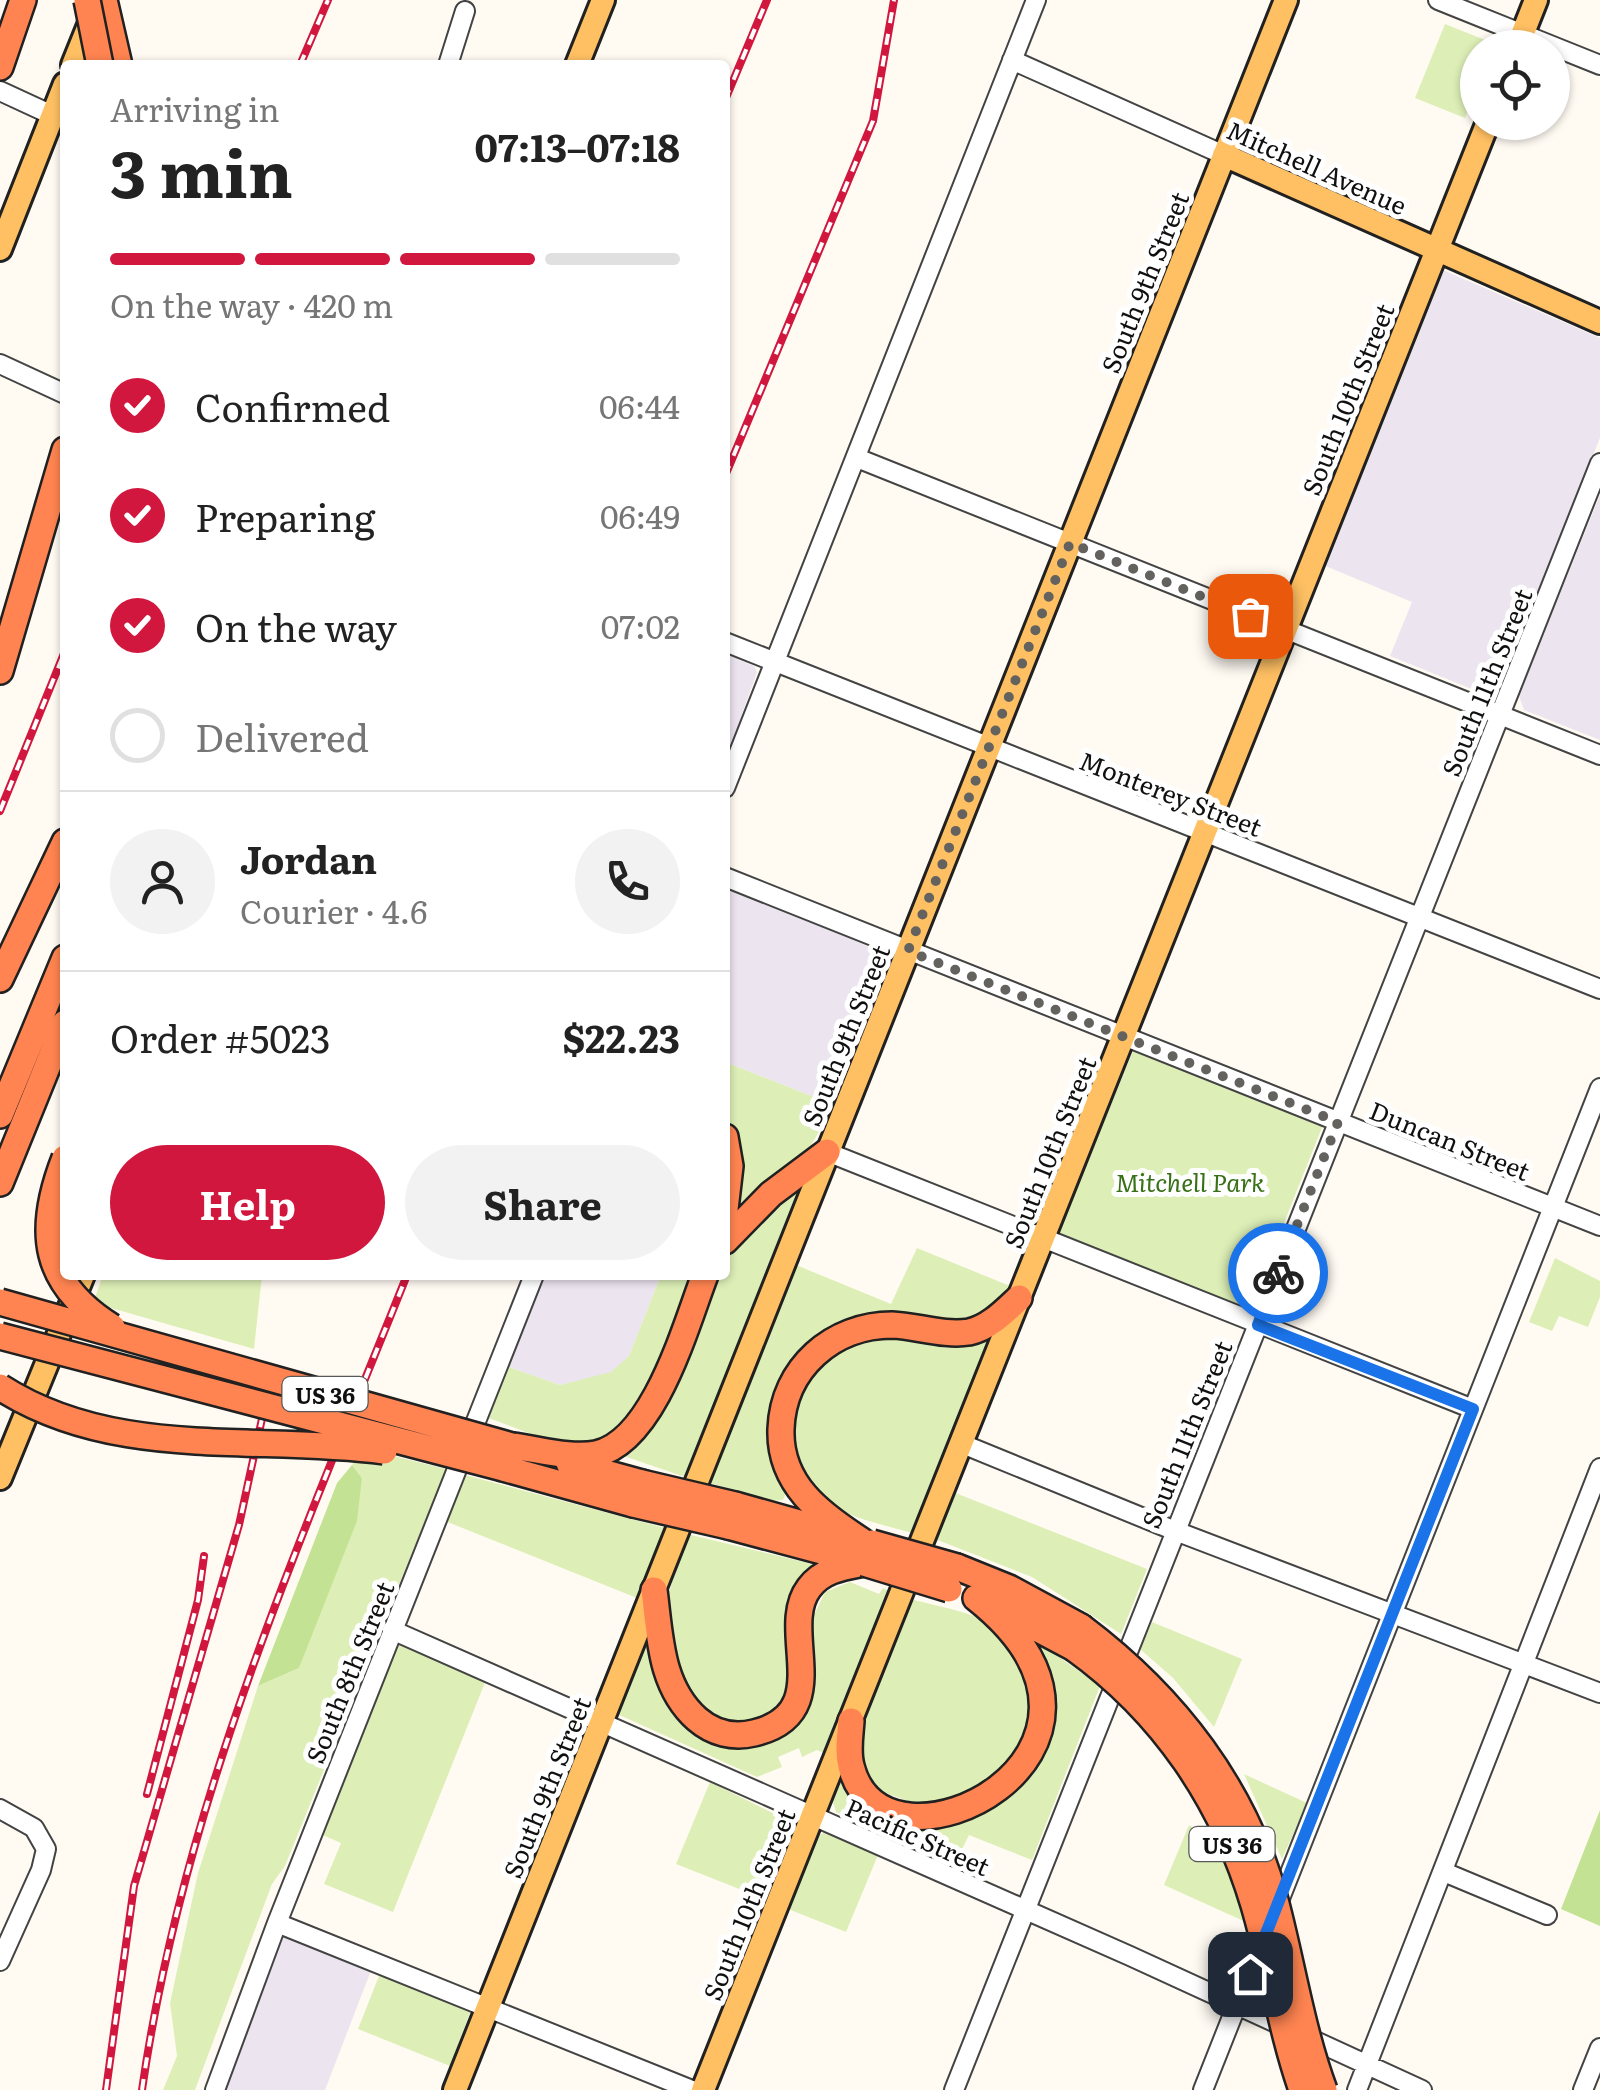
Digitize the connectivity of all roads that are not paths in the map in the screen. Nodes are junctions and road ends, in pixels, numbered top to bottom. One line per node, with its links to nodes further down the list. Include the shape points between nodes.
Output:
1 (22, 0): 20 (highway)
2 (87, 0): 14 (highway, bridge)
3 (102, 0): 13 (main road); 15 (highway)
4 (602, 0): 17 (main road)
5 (1036, 0): 18 (street)
6 (1286, 0): 25 (main road, South 9th Street)
7 (1438, 0): 10 (street)
8 (1536, 0): 11 (main road)
9 (465, 11): 16 (street)
10 (1498, 30)
11 (1524, 30)
12 (1570, 56): 19 (street)
13 (74, 60)
14 (99, 60)
15 (118, 60)
16 (450, 60)
17 (579, 60)
18 (1012, 60): 25 (street, Mitchell Avenue); 31 (street)
19 (1600, 65)
20 (0, 66)
21 (0, 91): 23 (street)
22 (60, 96): 23 (main road)
23 (52, 115): 26 (main road)
24 (1481, 140): 27 (main road, South 10th Street)
25 (1224, 155): 27 (main road, Mitchell Avenue); 34 (main road, South 9th Street)
26 (0, 249)
27 (1436, 250): 28 (main road, Mitchell Avenue); 35 (main road, South 10th Street)
28 (1600, 322)
29 (0, 364): 30 (street)
30 (60, 392)
31 (857, 458): 34 (street); 37 (street)
32 (1600, 463): 39 (street, South 11th Street)
33 (60, 467): 38 (highway)
34 (1070, 543): 35 (street); 40 (main road, South 9th Street)
35 (1285, 630): 39 (street); 43 (main road, South 10th Street)
36 (730, 644): 37 (street, Monterey Street)
37 (774, 662): 40 (street, Monterey Street); 42 (street)
38 (0, 671)
39 (1500, 715): 41 (street); 46 (street, South 11th Street)
40 (987, 748): 43 (street, Monterey Street); 47 (main road, South 9th Street)
41 (1600, 755)
42 (730, 775)
43 (1206, 833): 46 (street, Monterey Street); 52 (main road, South 10th Street)
44 (60, 853): 49 (highway)
45 (730, 879): 47 (street, Duncan Street)
46 (1419, 917): 50 (street, Monterey Street); 55 (street, South 11th Street)
47 (908, 951): 52 (street, Duncan Street); 56 (main road, South 9th Street)
48 (60, 970): 54 (highway)
49 (0, 979)
50 (1600, 989)
51 (60, 1035): 58 (highway)
52 (1125, 1037): 55 (street, Duncan Street); 62 (main road, South 10th Street)
53 (1600, 1088): 59 (street)
54 (0, 1115)
55 (1338, 1122): 59 (street, Duncan Street); 70 (street, South 11th Street)
56 (827, 1152): 61 (highway); 62 (street); 82 (main road, South 9th Street)
57 (60, 1180): 63 (highway, bridge, via 48,1234)
58 (0, 1183)
59 (1552, 1207): 60 (street, Duncan Street); 74 (street)
60 (1600, 1226)
61 (730, 1236)
62 (1044, 1240): 68 (main road, South 10th Street); 70 (street)
63 (60, 1276)
64 (63, 1280): 72 (highway, bridge, via 80,1306)
65 (81, 1280): 78 (main road)
66 (532, 1280): 85 (street, South 8th Street)
67 (703, 1280): 76 (highway, via 660,1390 622,1439 599,1454)
68 (1019, 1298): 75 (main road, South 10th Street); 80 (highway, via 972,1332 894,1325 849,1332 797,1376 781,1427 786,1464 821,1514)
69 (0, 1302): 72 (highway, US 36, bridge)
70 (1258, 1325): 74 (street); 79 (street, South 11th Street)
71 (0, 1336): 76 (highway, US 36, bridge)
72 (138, 1342): 76 (highway, US 36, bridge)
73 (0, 1387): 76 (highway, bridge, via 60,1419 134,1436)
74 (1473, 1409): 84 (street)
75 (960, 1443): 79 (street); 89 (main road, South 10th Street)
76 (507, 1457): 80 (highway, US 36, bridge)
77 (1600, 1468): 87 (street)
78 (0, 1478)
79 (1174, 1530): 84 (street); 94 (street, South 11th Street)
80 (866, 1549): 81 (highway, US 36, bridge); 82 (highway, via 810,1586 800,1608 804,1673 797,1698 783,1718 747,1734 711,1729 674,1692)
81 (953, 1578): 83 (highway, US 36); 86 (highway, US 36, via 1009,1588)
82 (654, 1590): 90 (main road, South 9th Street)
83 (976, 1598): 86 (highway, US 36); 89 (highway, via 1017,1636 1039,1688 1036,1738 1010,1781 949,1813 914,1815 883,1806 855,1777)
84 (1392, 1613): 87 (street); 98 (street)
85 (392, 1630): 90 (street, Pacific Street); 96 (street, South 8th Street)
86 (1077, 1638): 108 (highway, US 36, bridge, via 1165,1732 1216,1810 1254,1906); 109 (highway, US 36, bridge, via 1147,1681 1237,1800 1275,1900)
87 (1524, 1662): 88 (street); 93 (street)
88 (1600, 1693)
89 (851, 1721): 92 (main road, South 10th Street)
90 (601, 1724): 92 (street, Pacific Street); 99 (main road, South 9th Street)
91 (0, 1810): 97 (street, via 28,1824 46,1848)
92 (812, 1817): 94 (street, Pacific Street); 105 (main road, South 10th Street)
93 (1444, 1872): 95 (street); 101 (street)
94 (1025, 1910): 98 (street, Pacific Street); 106 (street, South 11th Street)
95 (1546, 1914)
96 (277, 1923): 99 (street); 102 (street, South 8th Street)
97 (0, 1962)
98 (1237, 2005): 101 (street, Pacific Street); 107 (street)
99 (488, 2007): 103 (main road, South 9th Street); 104 (street)
100 (1600, 2048): 112 (street)
101 (1367, 2065): 110 (street); 111 (street, Pacific Street)
102 (215, 2090)
103 (455, 2090)
104 (692, 2090)
105 (703, 2090)
106 (954, 2090)
107 (1203, 2090)
108 (1302, 2090)
109 (1324, 2090)
110 (1357, 2090)
111 (1422, 2090)
112 (1583, 2090)

